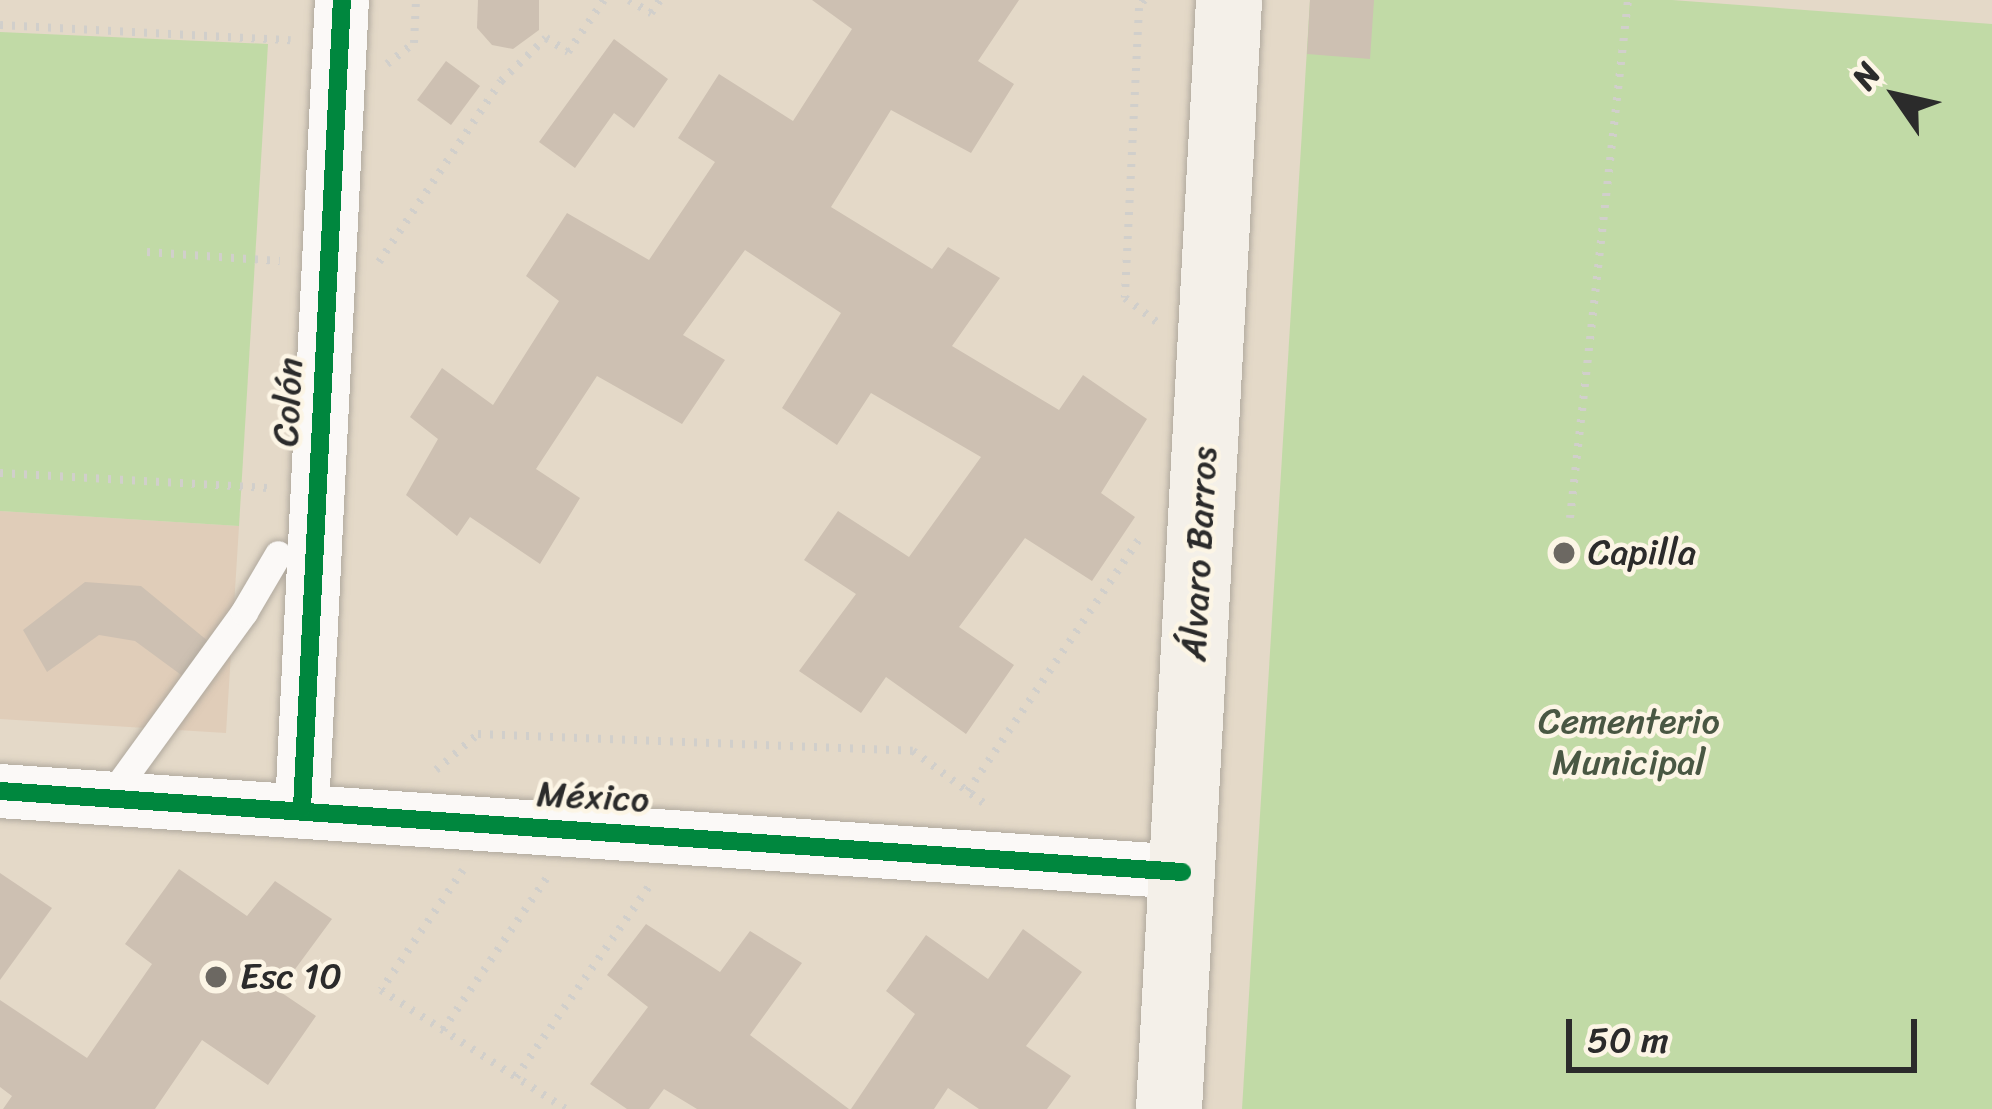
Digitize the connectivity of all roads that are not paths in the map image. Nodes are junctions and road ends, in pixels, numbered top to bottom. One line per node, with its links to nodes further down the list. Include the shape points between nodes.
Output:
1 (342, 0): 4 (street, Colón)
2 (1229, 0): 9 (main road, Álvaro Barros)
3 (305, 20): 4 (street, Colón)
4 (306, 246): 5 (street, Colón); 8 (street, Colón)
5 (278, 554): 7 (lane); 8 (street, Colón)
6 (0, 791): 7 (street, México)
7 (109, 797): 8 (street, México)
8 (284, 808): 9 (street, México)
9 (1182, 872): 10 (main road, Álvaro Barros)
10 (1169, 1109)

